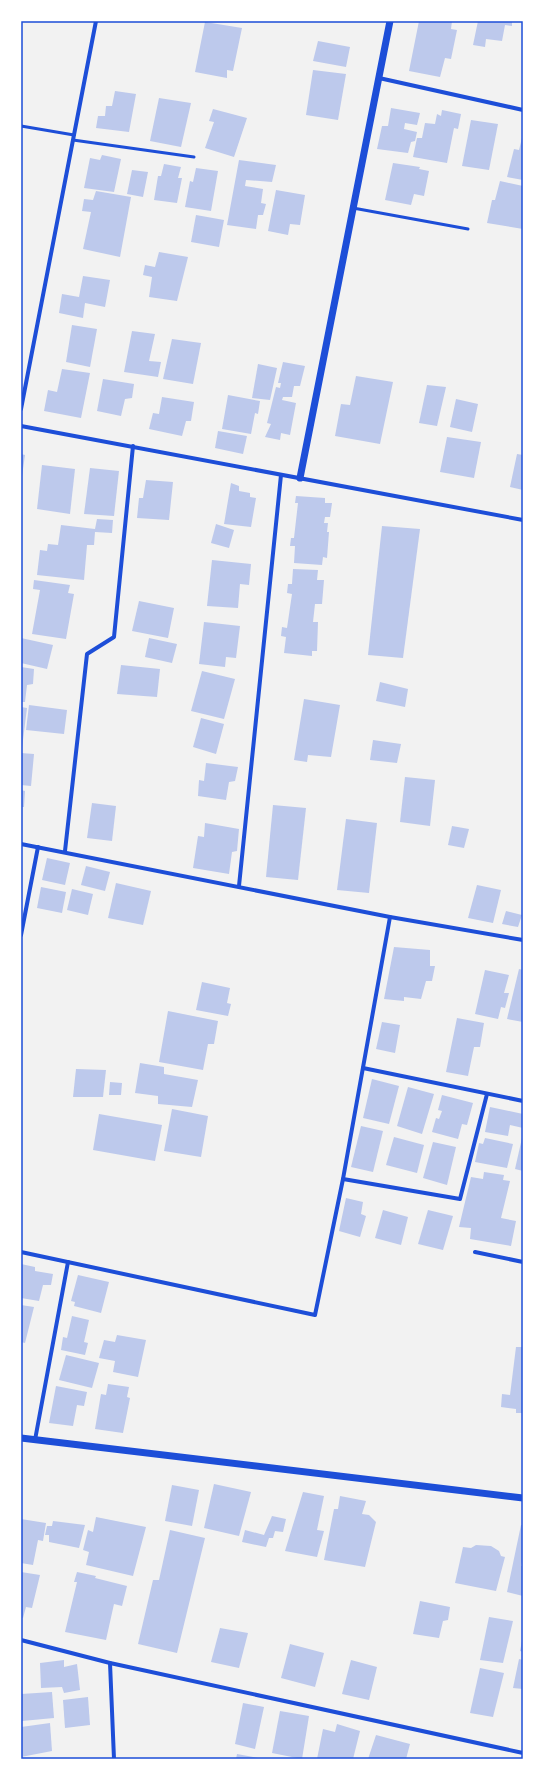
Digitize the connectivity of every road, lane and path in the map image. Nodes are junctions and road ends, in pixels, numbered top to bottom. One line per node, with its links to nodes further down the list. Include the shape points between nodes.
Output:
1 (96, 21): 6 (street)
2 (390, 21): 3 (street)
3 (379, 78): 4 (street); 8 (street)
4 (523, 110)
5 (21, 126): 6 (lane)
6 (73, 138): 7 (lane); 10 (street)
7 (194, 157)
8 (353, 208): 9 (lane); 14 (street)
9 (468, 229)
10 (21, 409)
11 (21, 426): 12 (street)
12 (134, 446): 13 (street); 18 (street, via 114,637 87,654)
13 (281, 475): 14 (street); 19 (street)
14 (300, 478): 15 (street)
15 (523, 520)
16 (21, 844): 17 (street)
17 (38, 847): 18 (street); 21 (street)
18 (65, 852): 19 (street)
19 (239, 886): 20 (street)
20 (390, 917): 22 (street); 23 (street)
21 (21, 935)
22 (523, 940)
23 (363, 1068): 24 (street); 26 (street)
24 (487, 1094): 25 (street); 26 (street, via 460,1199)
25 (523, 1101)
26 (343, 1179): 29 (street, via 315,1315)
27 (21, 1252): 29 (street)
28 (475, 1252): 30 (street)
29 (68, 1262): 32 (street)
30 (523, 1262)
31 (21, 1438): 32 (street)
32 (35, 1440): 33 (street)
33 (523, 1498)
34 (21, 1640): 35 (street)
35 (110, 1664): 36 (street); 37 (street)
36 (523, 1753)
37 (114, 1759)

